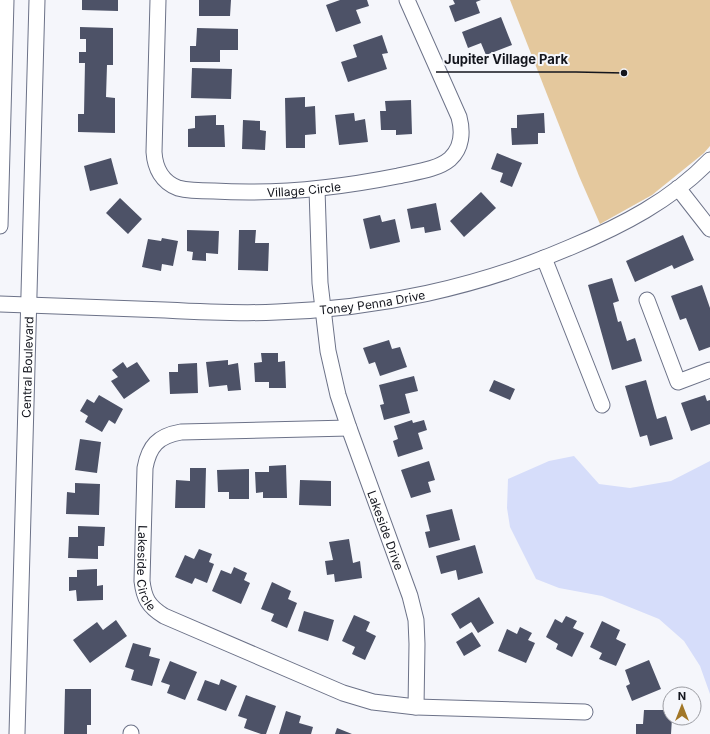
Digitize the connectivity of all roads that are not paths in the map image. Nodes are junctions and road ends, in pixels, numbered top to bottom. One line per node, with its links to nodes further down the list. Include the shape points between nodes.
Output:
1 (6, 0): 8 (street)
2 (37, 0): 13 (street, Central Boulevard)
3 (158, 0): 7 (street, Village Circle, via 154,152 160,174 167,182 187,190 274,192)
4 (407, 0): 7 (street, Village Circle, via 459,117 462,128 457,149 451,158 441,165 367,182)
5 (710, 160): 6 (street, Toney Penna Drive)
6 (678, 188): 9 (street); 10 (street, Toney Penna Drive, via 641,213 604,233)
7 (318, 189): 14 (street, Lakeside Drive)
8 (0, 226)
9 (710, 229)
10 (544, 258): 14 (street, Toney Penna Drive, via 468,283 416,296); 16 (street)
11 (647, 300): 15 (street, via 678,382)
12 (0, 304): 13 (street, Toney Penna Drive)
13 (28, 305): 14 (street, Toney Penna Drive, via 223,312); 20 (street, Central Boulevard)
14 (323, 309): 17 (street, Lakeside Drive, via 328,351)
15 (710, 370)
16 (602, 405)
17 (349, 428): 18 (street, Lakeside Drive, via 410,596 416,620); 18 (street, Lakeside Circle, via 181,432 170,434 160,440 152,447 145,468 143,592 155,610 164,616 343,693 373,702)
18 (416, 707): 19 (street)
19 (585, 712)
20 (17, 734)

